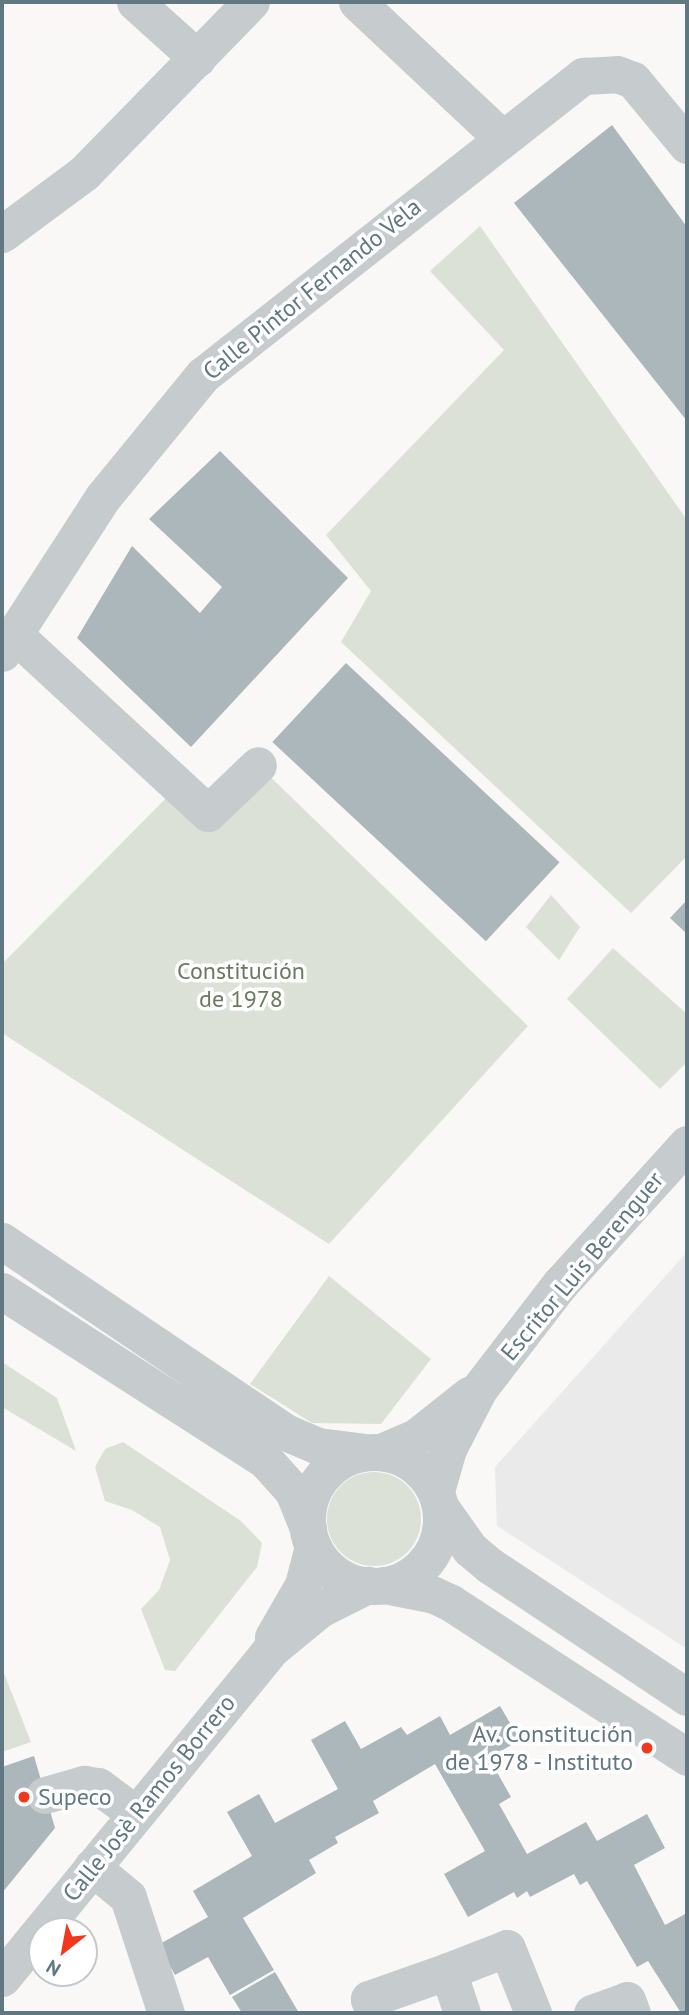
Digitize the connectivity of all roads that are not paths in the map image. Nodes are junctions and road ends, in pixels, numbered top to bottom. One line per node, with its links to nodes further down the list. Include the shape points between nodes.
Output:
1 (135, 2): 4 (street)
2 (251, 2): 4 (street)
3 (357, 2): 5 (street)
4 (197, 58): 7 (street, via 84,173)
5 (501, 137): 6 (street, Calle Pintor Fernando Vela, via 583,76 600,72 617,74 647,91); 8 (street, Calle Pintor Fernando Vela, via 203,375 103,497)
6 (687, 145)
7 (2, 234)
8 (9, 644): 9 (street, via 208,813)
9 (258, 765)
10 (687, 1144): 13 (street, Escritor Luis Berenguer, via 560,1284)
11 (2, 1241): 14 (street, via 285,1432 318,1446)
12 (8, 1304): 16 (street, via 265,1460 293,1491)
13 (479, 1389): 14 (street, Escritor Luis Berenguer, via 416,1437); 15 (street, Escritor Luis Berenguer, via 448,1449)
14 (372, 1452): 15 (street, via 414,1464); 16 (street, via 331,1466 319,1479 307,1511)
15 (438, 1500): 17 (street, via 442,1526 429,1558 410,1575); 19 (street, via 470,1549 489,1565)
16 (310, 1538): 17 (street, via 335,1573); 18 (street, Calle Josè Ramos Borrero, via 303,1585 276,1628)
17 (377, 1585): 18 (street, Calle Josè Ramos Borrero, via 320,1609); 20 (street, via 434,1595 451,1603)
18 (270, 1650): 22 (street, Calle Josè Ramos Borrero)
19 (687, 1698)
20 (687, 1757)
21 (45, 1795): 22 (street, via 84,1784 97,1786)
22 (136, 1814): 23 (street, Calle Josè Ramos Borrero)
23 (92, 1867): 25 (street, Calle Josè Ramos Borrero); 26 (street, via 128,1897)
24 (448, 1972): 27 (street, via 369,1999); 28 (street); 29 (street, via 507,1948)
25 (2, 1978)
26 (166, 2013)
27 (374, 2013)
28 (462, 2013)
29 (534, 2013)
30 (592, 2013): 31 (street, via 627,2000)
31 (632, 2013)

